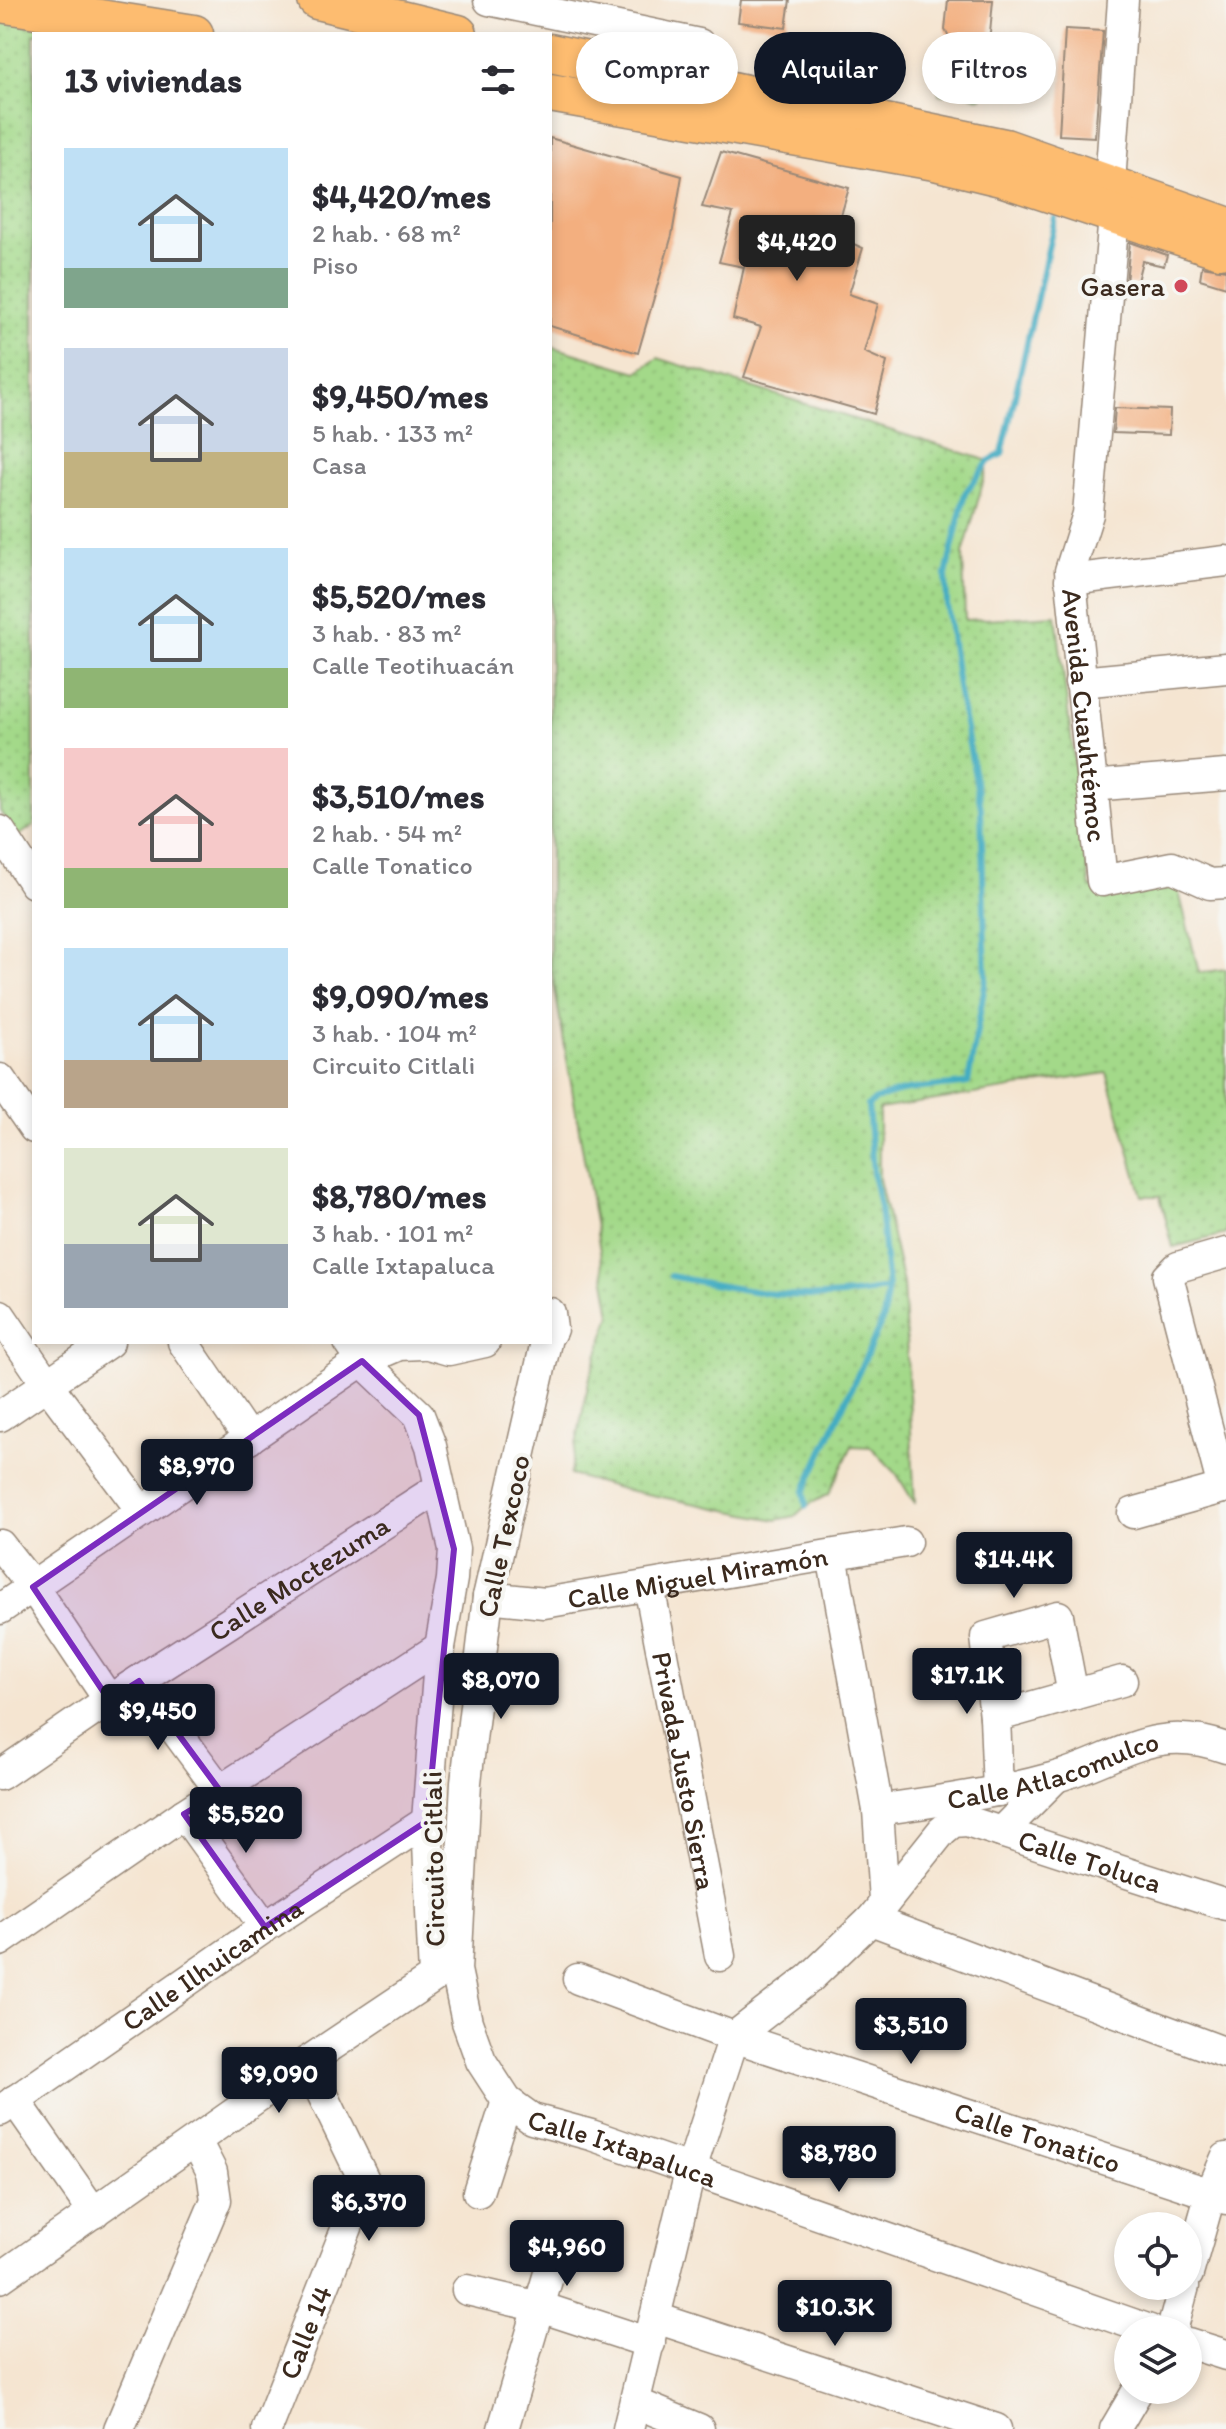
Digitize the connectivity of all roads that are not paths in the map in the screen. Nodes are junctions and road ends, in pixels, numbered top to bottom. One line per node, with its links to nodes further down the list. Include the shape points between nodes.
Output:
1 (317, 0): 6 (main road)
2 (489, 0): 7 (street)
3 (1123, 0): 10 (street, Avenida Cuauhtémoc)
4 (18, 4): 5 (main road)
5 (182, 32)
6 (450, 32)
7 (642, 32)
8 (552, 53): 10 (main road, via 1005,148)
9 (552, 93): 10 (main road, via 935,161)
10 (1112, 199): 11 (main road); 12 (main road); 14 (street, Avenida Cuauhtémoc, via 1088,514)
11 (1226, 226)
12 (1226, 252)
13 (1226, 561): 14 (street)
14 (1070, 580): 16 (street, Avenida Cuauhtémoc)
15 (1226, 668): 16 (street)
16 (1080, 682): 18 (street, Avenida Cuauhtémoc)
17 (1226, 775): 18 (street)
18 (1091, 786): 22 (street, Avenida Cuauhtémoc, via 1102,881 1172,867 1210,884)
19 (0, 831): 20 (street)
20 (17, 856): 21 (street)
21 (32, 880)
22 (1226, 883)
23 (0, 1079): 24 (street)
24 (32, 1125)
25 (1226, 1253): 36 (street, via 1178,1267 1168,1277)
26 (0, 1315): 32 (street)
27 (106, 1344): 32 (street)
28 (184, 1344): 34 (street)
29 (546, 1344): 44 (street, Calle Texcoco)
30 (431, 1345): 31 (street)
31 (356, 1351): 34 (street); 35 (street, Circuito Citlali, via 419,1415)
32 (47, 1384): 33 (street); 37 (street)
33 (0, 1416)
34 (249, 1439): 37 (street)
35 (439, 1488): 46 (street, Circuito Citlali, via 454,1549); 47 (street, Calle Moctezuma)
36 (1224, 1488): 38 (street)
37 (142, 1511): 43 (street)
38 (1133, 1513)
39 (906, 1542): 41 (street, Calle Miguel Miramón)
40 (0, 1545): 43 (street)
41 (832, 1555): 42 (street, Calle Miguel Miramón); 57 (street)
42 (649, 1586): 44 (street, Calle Miguel Miramón, via 544,1603); 66 (street, Privada Justo Sierra)
43 (33, 1587): 45 (street); 50 (street)
44 (488, 1597): 71 (street, Calle Texcoco, via 466,1782 456,1970 481,2061)
45 (0, 1609)
46 (440, 1647): 56 (street); 59 (street, Circuito Citlali)
47 (139, 1681): 50 (street, Calle Moctezuma); 56 (street)
48 (1122, 1681): 49 (street)
49 (1073, 1695): 51 (street); 51 (street, via 1058,1616 986,1637)
50 (109, 1700): 53 (street, Calle Moctezuma)
51 (995, 1717): 55 (street)
52 (1226, 1748): 54 (street, Calle Atlacomulco, via 1175,1737 1145,1742)
53 (0, 1775)
54 (1055, 1778): 55 (street, Calle Atlacomulco); 61 (street)
55 (998, 1791): 57 (street, Calle Atlacomulco)
56 (221, 1792): 58 (street)
57 (878, 1810): 63 (street)
58 (184, 1814): 64 (street); 65 (street)
59 (427, 1821): 64 (street, Calle Ilhuicamina); 70 (street, Circuito Citlali, via 434,1977)
60 (953, 1822): 61 (street, Calle Toluca); 63 (street, Calle Atlacomulco)
61 (1001, 1832): 62 (street, Calle Toluca)
62 (1226, 1905)
63 (878, 1911): 68 (street, Calle Atlacomulco, via 810,1978); 69 (street)
64 (265, 1927): 72 (street, Calle Ilhuicamina)
65 (0, 1941)
66 (720, 1956)
67 (578, 1979): 68 (street, Calle Tonatico)
68 (734, 2037): 75 (street); 77 (street, Calle Tonatico)
69 (1226, 2053)
70 (307, 2062): 73 (street, Circuito Citlali); 91 (street, Calle 14, via 365,2182)
71 (507, 2101): 75 (street, Calle Ixtapaluca, via 532,2119); 76 (street)
72 (8, 2106): 78 (street)
73 (196, 2141): 78 (street, Circuito Citlali); 90 (street, via 212,2172 216,2200)
74 (1226, 2158): 77 (street)
75 (690, 2172): 84 (street, Calle Ixtapaluca); 85 (street)
76 (478, 2192)
77 (1219, 2196): 79 (street)
78 (94, 2213): 81 (street, Circuito Citlali)
79 (1202, 2239)
80 (557, 2246): 83 (street)
81 (0, 2278)
82 (467, 2290): 83 (street)
83 (540, 2307): 85 (street); 92 (street)
84 (1114, 2318)
85 (653, 2331): 89 (street); 94 (street)
86 (1202, 2347): 87 (street)
87 (1226, 2355)
88 (1130, 2404): 95 (street)
89 (632, 2416): 93 (street)
90 (119, 2429)
91 (267, 2429)
92 (503, 2429)
93 (699, 2429)
94 (996, 2429)
95 (1115, 2429)

